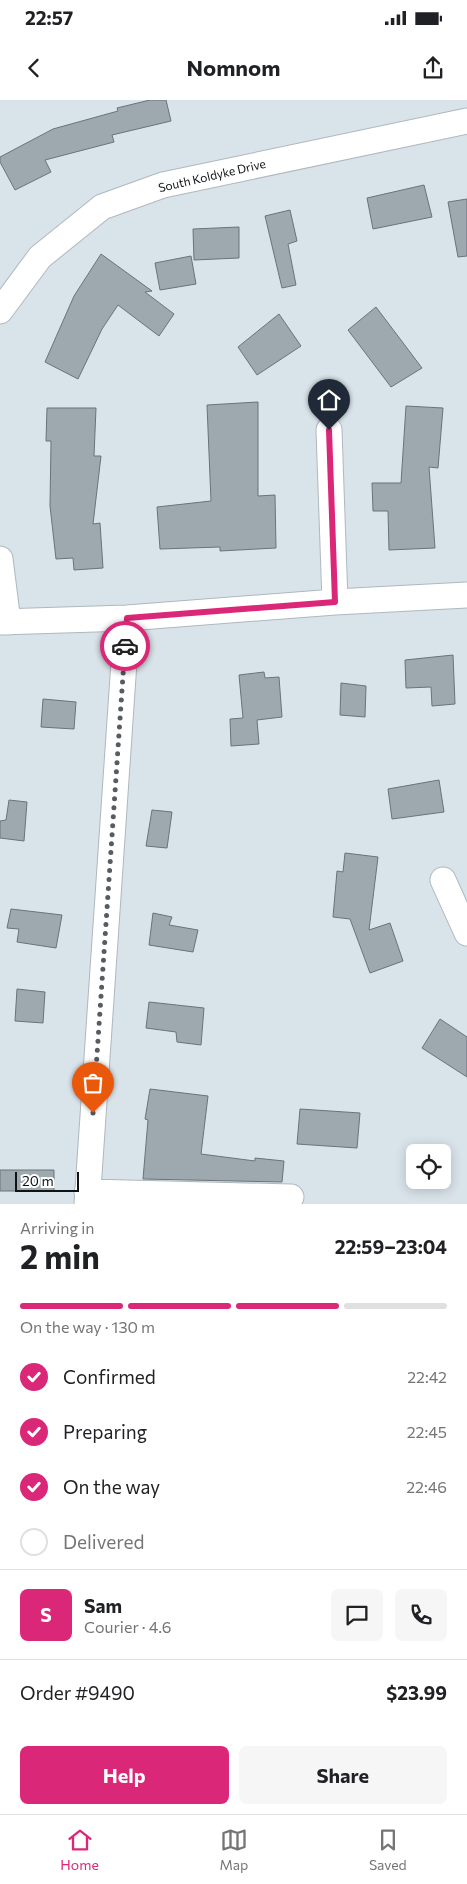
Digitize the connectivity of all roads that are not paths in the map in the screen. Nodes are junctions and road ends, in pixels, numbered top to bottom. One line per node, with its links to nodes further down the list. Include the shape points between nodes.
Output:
1 (467, 121): 2 (street, South Koldyke Drive, via 163,186 102,208 40,257)
2 (0, 311)
3 (329, 430): 6 (street)
4 (0, 559): 8 (street)
5 (467, 595): 6 (street)
6 (335, 602): 7 (street)
7 (127, 618): 8 (street); 12 (street)
8 (4, 622)
9 (443, 880): 10 (street)
10 (467, 933)
11 (291, 1197): 12 (street)
12 (87, 1198)

